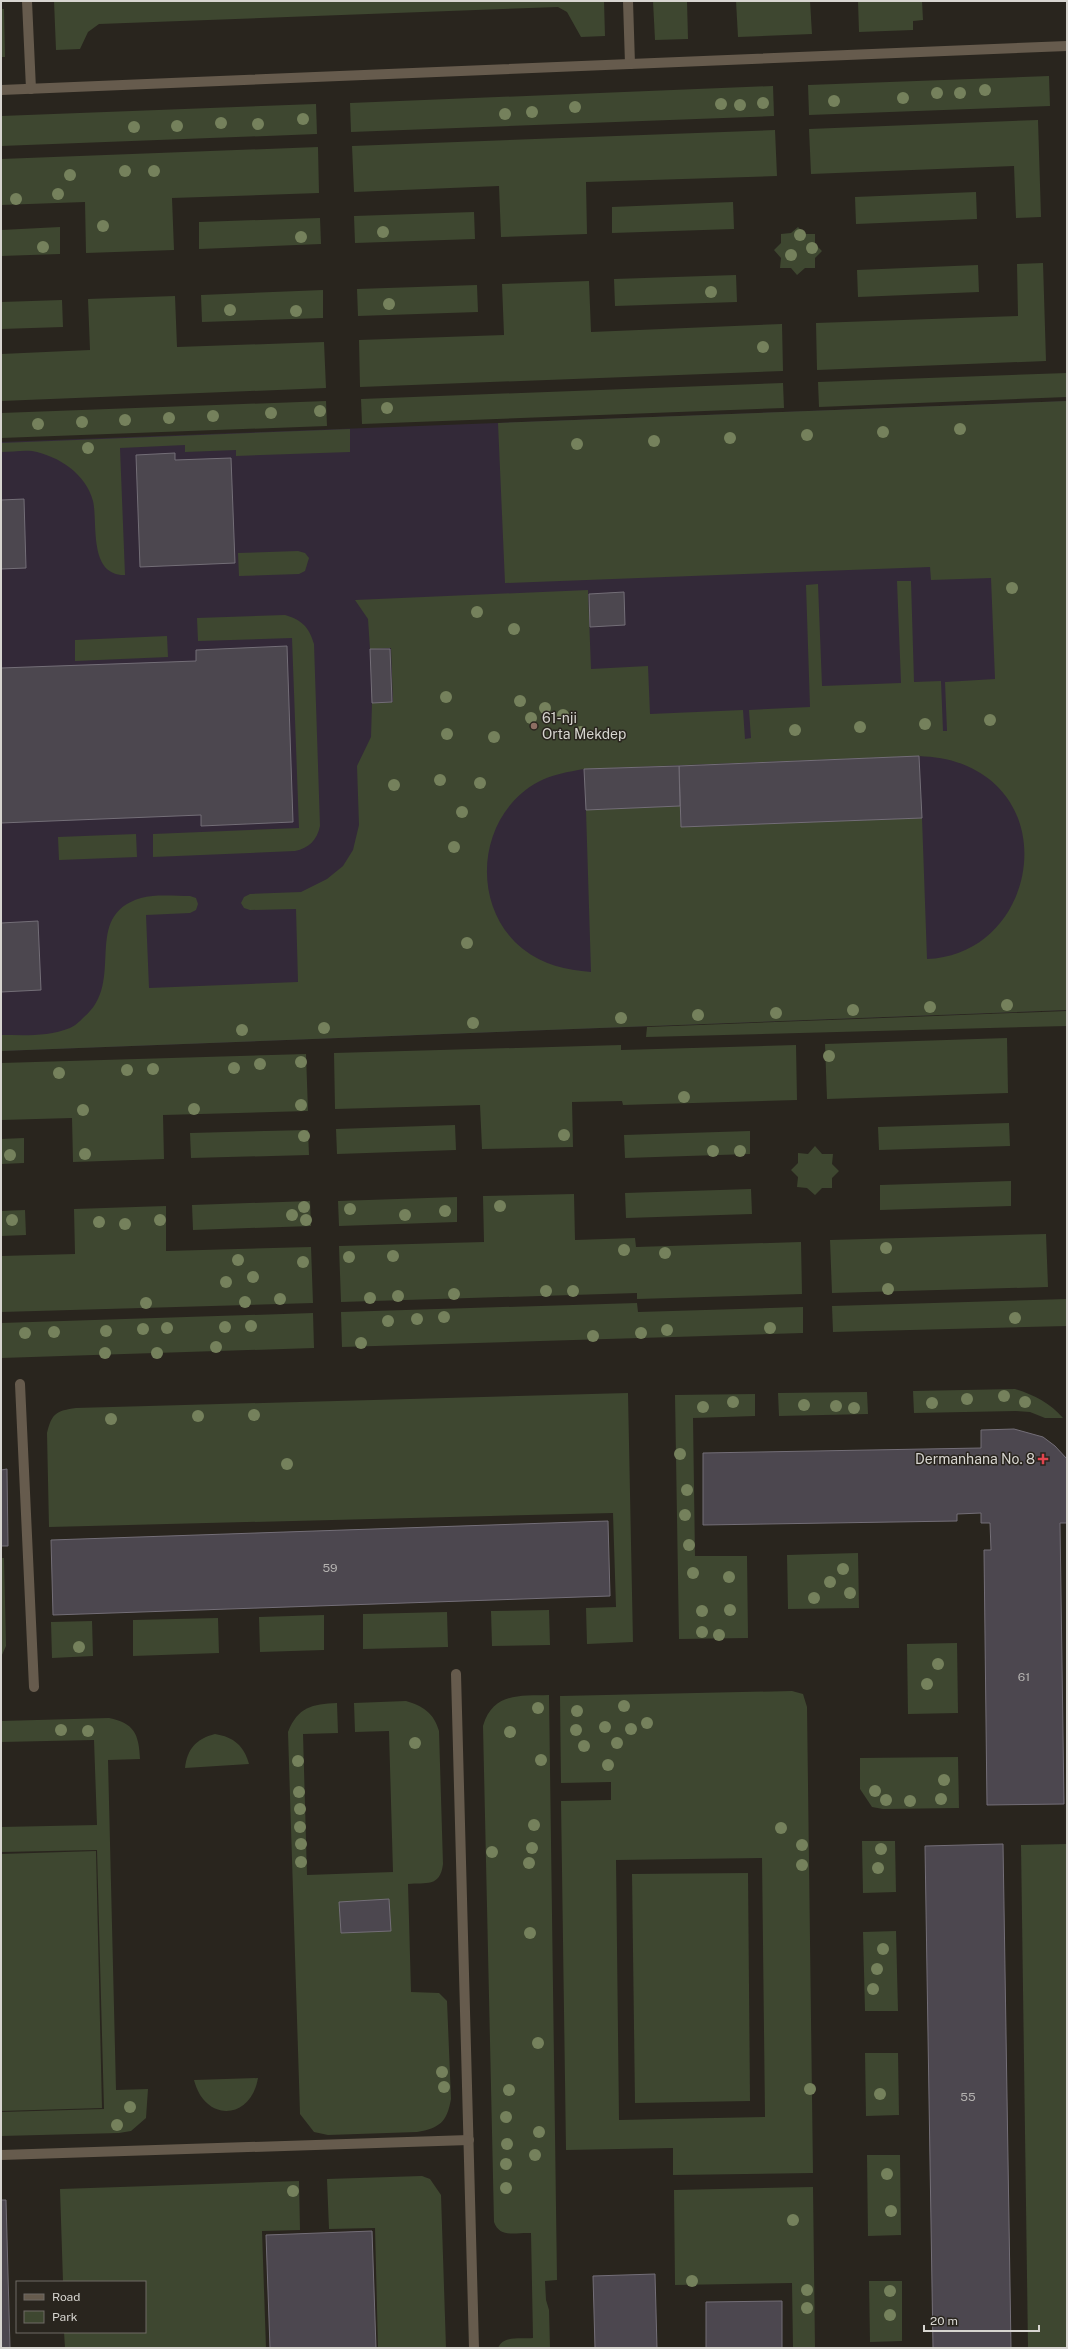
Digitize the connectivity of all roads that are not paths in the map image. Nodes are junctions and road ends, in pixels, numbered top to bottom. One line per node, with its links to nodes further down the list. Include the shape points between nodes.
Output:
1 (27, 1): 5 (street)
2 (628, 1): 4 (street)
3 (1067, 46): 4 (street)
4 (630, 64): 5 (street)
5 (31, 89): 6 (street)
6 (1, 90)
7 (20, 1384): 9 (street)
8 (456, 1674): 10 (street)
9 (34, 1687)
10 (469, 2140): 11 (street); 12 (street)
11 (1, 2155)
12 (474, 2348)

